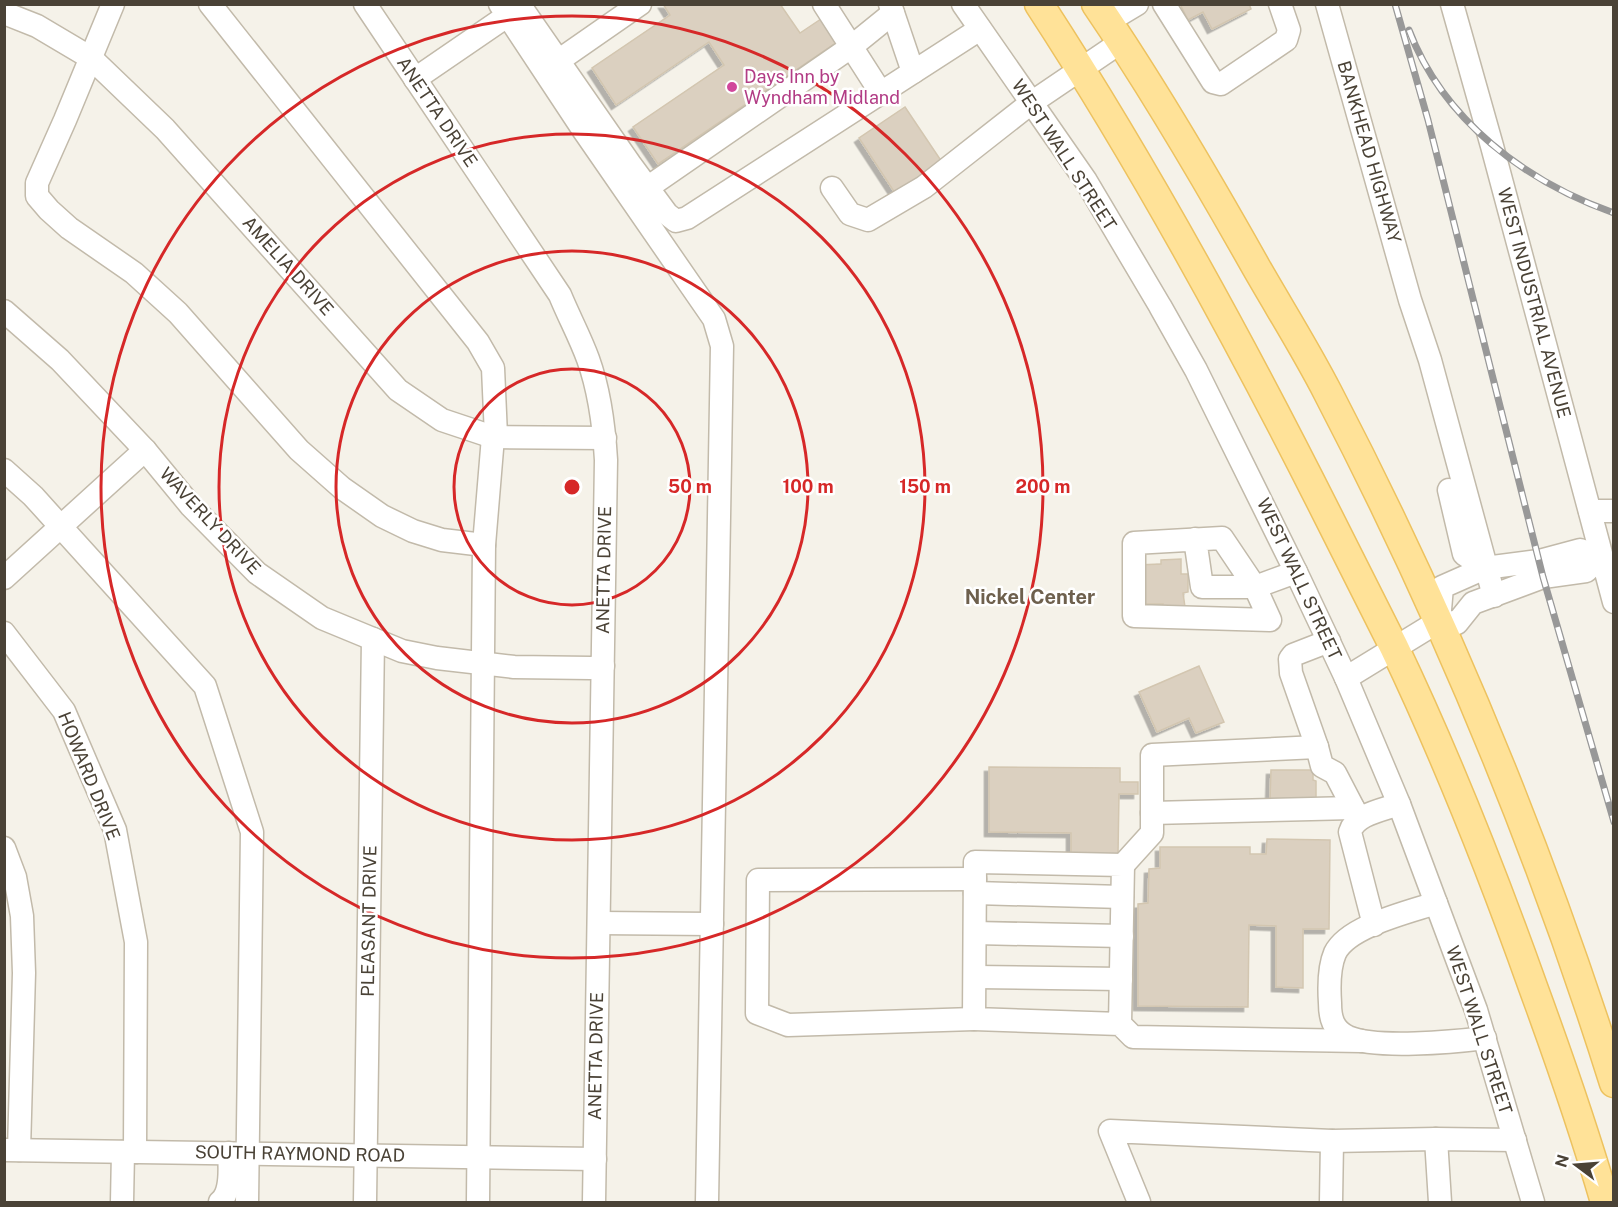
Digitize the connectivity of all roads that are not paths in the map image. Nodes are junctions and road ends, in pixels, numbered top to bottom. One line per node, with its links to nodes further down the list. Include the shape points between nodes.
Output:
1 (113, 4): 19 (street)
2 (210, 4): 29 (street, via 478,342 494,368)
3 (365, 4): 23 (street, ANETTA DRIVE)
4 (640, 4): 20 (street)
5 (824, 4): 18 (street)
6 (963, 4): 17 (street, WEST WALL STREET)
7 (1039, 4): 21 (main road)
8 (1137, 4): 16 (street)
9 (1164, 4): 10 (street, via 1213,82 1221,84 1286,40 1288,30)
10 (1280, 4)
11 (1327, 4): 39 (street, BANKHEAD HIGHWAY, via 1430,360)
12 (1452, 4): 33 (street, WEST INDUSTRIAL AVENUE)
13 (513, 8): 20 (street); 23 (street); 65 (street, via 582,128 714,319 722,346)
14 (892, 9): 18 (street); 22 (street)
15 (4, 13): 19 (street, AMELIA DRIVE, via 37,26)
16 (1108, 23): 21 (street); 47 (main road, via 1195,158 1327,391)
17 (980, 29): 22 (street); 25 (street, WEST WALL STREET)
18 (851, 46): 24 (street); 26 (street)
19 (91, 58): 29 (street, AMELIA DRIVE, via 165,129 398,390 442,420); 37 (street, via 37,183 37,196 69,228 134,273 178,313 299,450 342,488 382,516 413,531 442,540)
20 (558, 61): 26 (street)
21 (1081, 69): 25 (street); 51 (main road, via 1165,211 1279,419)
22 (913, 72): 24 (street)
23 (415, 79): 30 (street, ANETTA DRIVE, via 560,295 590,366)
24 (881, 93): 26 (street, via 687,218 676,221)
25 (1031, 103): 27 (street, via 924,187 868,220 850,214); 40 (street, WEST WALL STREET, via 1086,181 1196,370)
26 (647, 188)
27 (832, 188)
28 (4, 311): 31 (street, WAVERLY DRIVE, via 60,360)
29 (494, 436): 30 (street, AMELIA DRIVE); 37 (street)
30 (604, 438): 53 (street, ANETTA DRIVE)
31 (145, 450): 35 (street); 49 (street, WAVERLY DRIVE, via 191,506 257,573 322,618)
32 (4, 470): 35 (street)
33 (1590, 511): 34 (street); 38 (street, WEST INDUSTRIAL AVENUE)
34 (1614, 511)
35 (60, 527): 41 (street); 81 (street, via 205,686 252,832)
36 (1195, 539): 42 (street, via 1222,538); 43 (street); 46 (street, via 1134,543 1134,616)
37 (484, 545): 52 (street)
38 (1601, 557): 39 (street, via 1580,550 1539,561); 44 (street, via 1586,571 1543,578); 45 (street, WEST INDUSTRIAL AVENUE)
39 (1485, 568): 44 (street, BANKHEAD HIGHWAY); 47 (street, via 1442,587)
40 (1296, 572): 42 (street); 50 (street, WEST WALL STREET)
41 (4, 578)
42 (1255, 587): 43 (street); 46 (street, via 1270,621)
43 (1202, 588): 46 (street)
44 (1494, 596): 47 (street, via 1473,603 1457,623)
45 (1614, 602)
46 (1202, 618)
47 (1439, 621): 51 (street); 75 (main road, via 1555,906)
48 (4, 633): 80 (street, HOWARD DRIVE, via 64,711 115,830 136,942)
49 (373, 639): 52 (street, WAVERLY DRIVE, via 402,651); 82 (street, PLEASANT DRIVE)
50 (1329, 641): 54 (street, WEST WALL STREET); 55 (street, via 1290,659)
51 (1394, 649): 54 (street); 96 (main road, via 1506,915)
52 (482, 663): 53 (street, WAVERLY DRIVE, via 514,667); 83 (street)
53 (603, 666): 64 (street, ANETTA DRIVE)
54 (1346, 678): 56 (street, WEST WALL STREET)
55 (1317, 747): 57 (street, via 1152,755); 58 (street, via 1322,766 1335,773)
56 (1399, 804): 58 (street); 63 (street, WEST WALL STREET)
57 (1152, 813): 58 (street); 60 (street, via 1152,833)
58 (1356, 813): 66 (street, via 1350,832)
59 (4, 849): 79 (street, via 15,877 22,916 24,973)
60 (1123, 865): 61 (street, via 975,862); 62 (street)
61 (975, 886): 62 (street); 67 (street); 71 (street, via 758,880 757,1013 788,1025)
62 (1122, 897): 68 (street)
63 (1436, 903): 66 (street); 73 (street, WEST WALL STREET)
64 (598, 923): 65 (street); 84 (street, ANETTA DRIVE)
65 (712, 924): 91 (street)
66 (1374, 925): 74 (street, via 1346,940 1335,952 1331,966 1331,1020 1347,1037)
67 (975, 933): 68 (street); 69 (street)
68 (1122, 936): 70 (street)
69 (975, 977): 70 (street); 71 (street)
70 (1121, 979): 72 (street)
71 (974, 1019): 72 (street)
72 (1120, 1024): 74 (street, via 1133,1037)
73 (1485, 1038): 74 (street, via 1447,1043); 77 (street, WEST WALL STREET)
74 (1361, 1041)
75 (1614, 1083)
76 (1436, 1139): 77 (street); 78 (street); 94 (street)
77 (1515, 1140): 95 (street, WEST WALL STREET)
78 (1332, 1141): 92 (street, via 1110,1131); 93 (street)
79 (12, 1150): 80 (street, SOUTH RAYMOND ROAD)
80 (129, 1152): 81 (street, SOUTH RAYMOND ROAD); 85 (street, HOWARD DRIVE)
81 (239, 1153): 82 (street, SOUTH RAYMOND ROAD); 86 (street, via 230,1168 225,1198); 87 (street)
82 (366, 1155): 83 (street, SOUTH RAYMOND ROAD); 88 (street, PLEASANT DRIVE)
83 (478, 1157): 84 (street, SOUTH RAYMOND ROAD); 89 (street)
84 (595, 1159): 90 (street, ANETTA DRIVE)
85 (122, 1203)
86 (220, 1203)
87 (247, 1203)
88 (365, 1203)
89 (478, 1203)
90 (594, 1203)
91 (706, 1203)
92 (1139, 1203)
93 (1331, 1203)
94 (1440, 1203)
95 (1533, 1203)
96 (1605, 1203)

